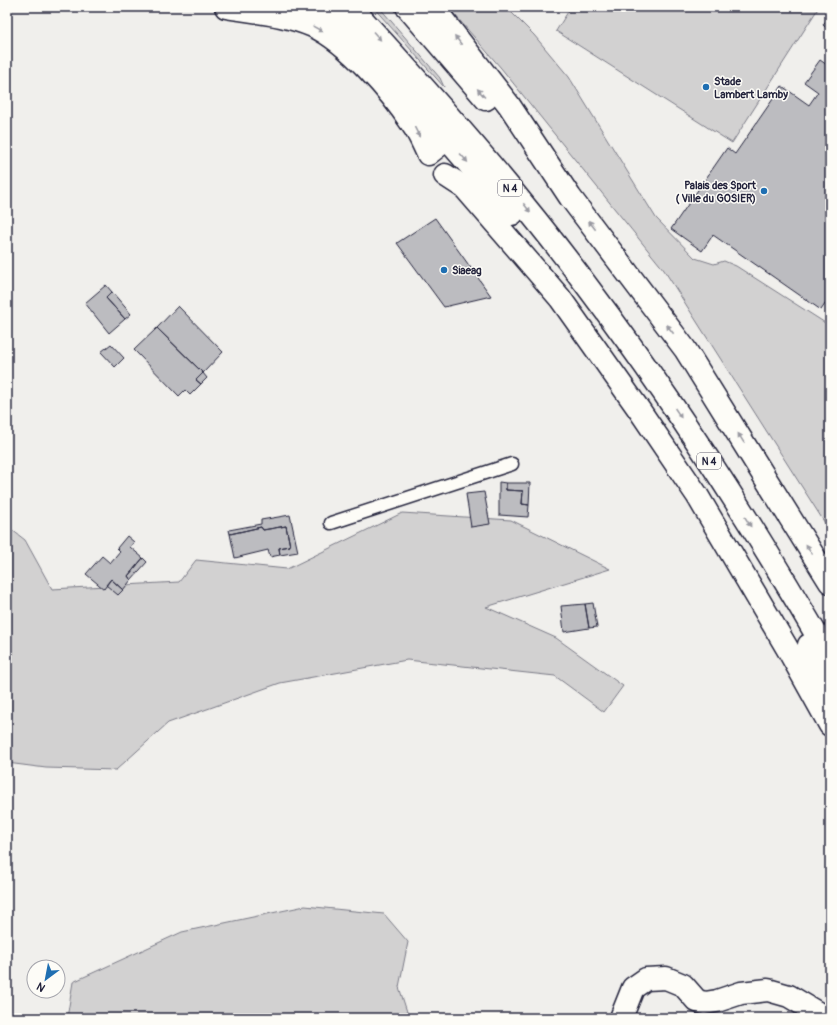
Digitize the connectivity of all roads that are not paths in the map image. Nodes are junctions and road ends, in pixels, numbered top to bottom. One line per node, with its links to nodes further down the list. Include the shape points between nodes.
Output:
1 (226, 7): 7 (main road, one-way to 7, via 285,17 312,26 332,37 384,88 413,125 428,154)
2 (292, 7): 6 (main road)
3 (351, 7): 10 (main road, N 4, one-way to 10, via 516,195 590,289)
4 (407, 7): 9 (main road, one-way to 4)
5 (433, 7): 9 (main road, one-way to 5, via 509,105)
6 (319, 10): 7 (main road, via 340,24)
7 (447, 139): 10 (main road, one-way to 10)
8 (445, 175): 17 (main road, via 465,188 560,298 640,411 697,495)
9 (570, 197): 14 (main road, one-way to 9, via 685,350)
10 (656, 380): 13 (main road, N 4, one-way to 13)
11 (512, 464): 12 (lane)
12 (331, 523)
13 (761, 542): 15 (main road, N 4); 16 (main road)
14 (830, 582)
15 (830, 658)
16 (830, 687)
17 (830, 725)
18 (621, 1018): 19 (main road, via 632,988 646,980 666,978 683,985 696,1001 704,1003 741,993 768,990 789,996)
19 (826, 1018)

